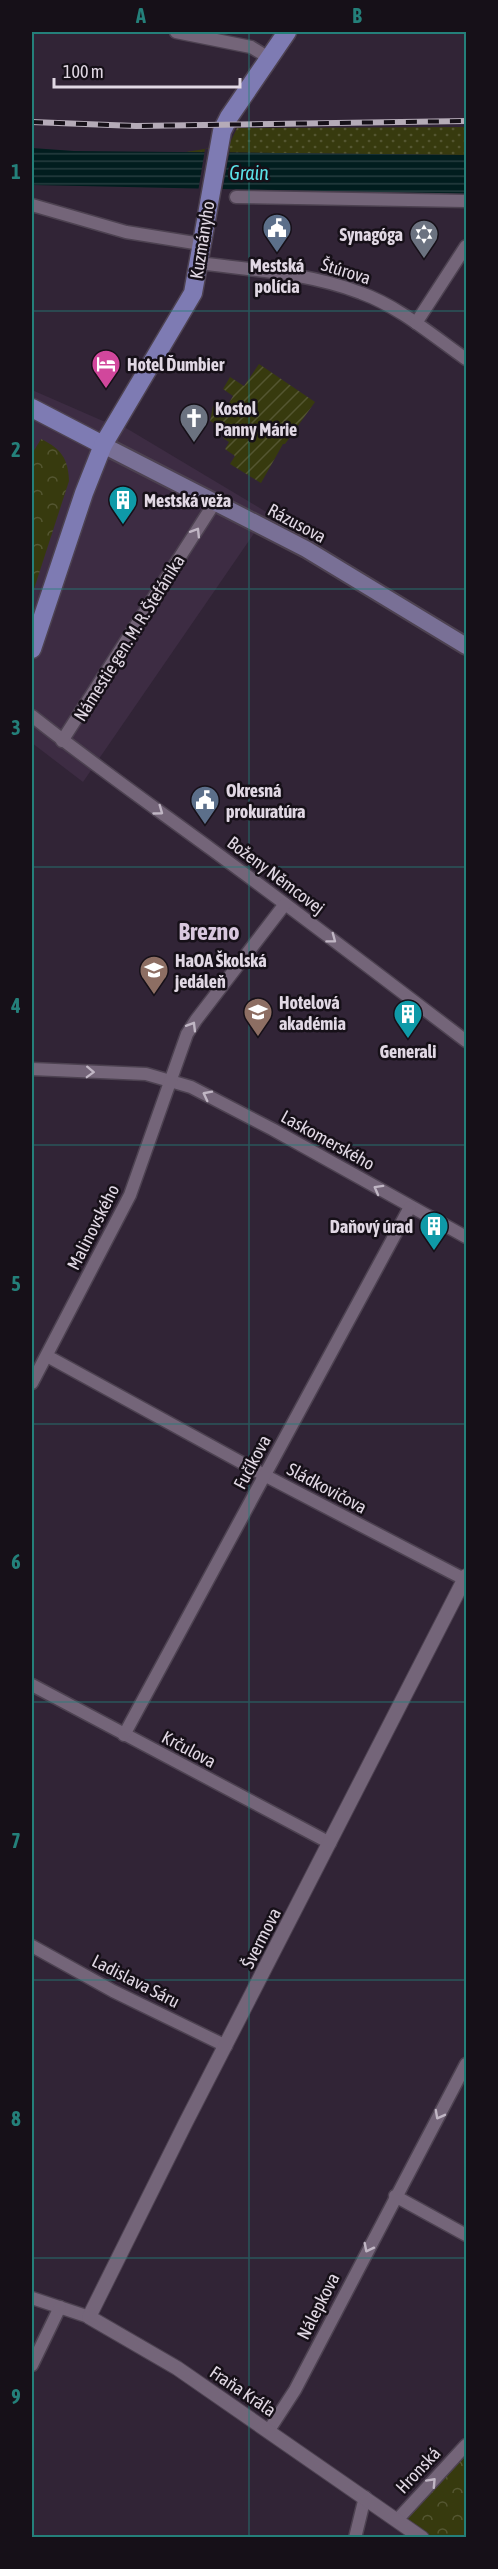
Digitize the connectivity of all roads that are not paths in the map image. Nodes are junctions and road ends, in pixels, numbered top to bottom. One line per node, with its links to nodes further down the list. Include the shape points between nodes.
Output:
1 (176, 32): 3 (street, via 251,47)
2 (287, 32): 3 (main road, Kuzmányho)
3 (269, 58): 7 (main road, Kuzmányho, via 229,117 218,143)
4 (236, 197): 5 (street)
5 (466, 201)
6 (32, 205): 7 (street, via 126,232)
7 (201, 244): 9 (main road, Kuzmányho)
8 (466, 246): 10 (street)
9 (198, 263): 10 (street, Štúrova, via 334,284 362,293); 13 (main road, Kuzmányho, via 193,293)
10 (416, 323): 11 (street, Štúrova)
11 (466, 359)
12 (32, 408): 13 (main road)
13 (103, 445): 14 (main road, Rázusova); 16 (main road)
14 (216, 502): 15 (main road, Rázusova, via 306,549); 18 (street, Námestie gen. M. R. Štefánika, one-way to 14)
15 (466, 646)
16 (32, 649)
17 (32, 716): 18 (street, Námestie gen. M. R. Štefánika)
18 (63, 741): 19 (street, Boženy Němcovej, one-way to 19)
19 (285, 904): 20 (street, Boženy Němcovej, one-way to 20); 22 (street, Malinovského, one-way to 19, via 181,1047 196,1020)
20 (466, 1041)
21 (32, 1069): 22 (street, one-way to 22, via 146,1074)
22 (170, 1080): 23 (street, Laskomerského, one-way to 22, via 272,1128); 25 (street, Malinovského, via 127,1203)
23 (410, 1207): 24 (street, Laskomerského); 27 (street, Fučíkova)
24 (466, 1237)
25 (47, 1356): 26 (street, Malinovského); 27 (street, Sládkovičova)
26 (32, 1383)
27 (266, 1476): 28 (street, Sládkovičova); 30 (street, Fučíkova)
28 (466, 1578): 31 (street, Švermova)
29 (32, 1685): 30 (street, Krčulova)
30 (124, 1735): 31 (street, Krčulova)
31 (330, 1843): 33 (street, Švermova)
32 (32, 1946): 33 (street, Ladislava Sáru)
33 (226, 2046): 39 (street, Švermova)
34 (466, 2064): 35 (street, Nálepkova, one-way to 35)
35 (395, 2196): 36 (street); 41 (street, Nálepkova, one-way to 41, via 295,2390)
36 (466, 2235)
37 (32, 2298): 38 (street, Fraňa Kráľa)
38 (60, 2307): 39 (street, Fraňa Kráľa); 40 (street)
39 (90, 2317): 41 (street, Fraňa Kráľa, via 177,2368)
40 (32, 2365)
41 (269, 2430): 43 (street, Fraňa Kráľa)
42 (466, 2445): 44 (street, Hronská, one-way to 42)
43 (365, 2497): 44 (street, Fraňa Kráľa); 45 (street)
44 (397, 2520): 46 (street, Fraňa Kráľa)
45 (355, 2538)
46 (422, 2538)

